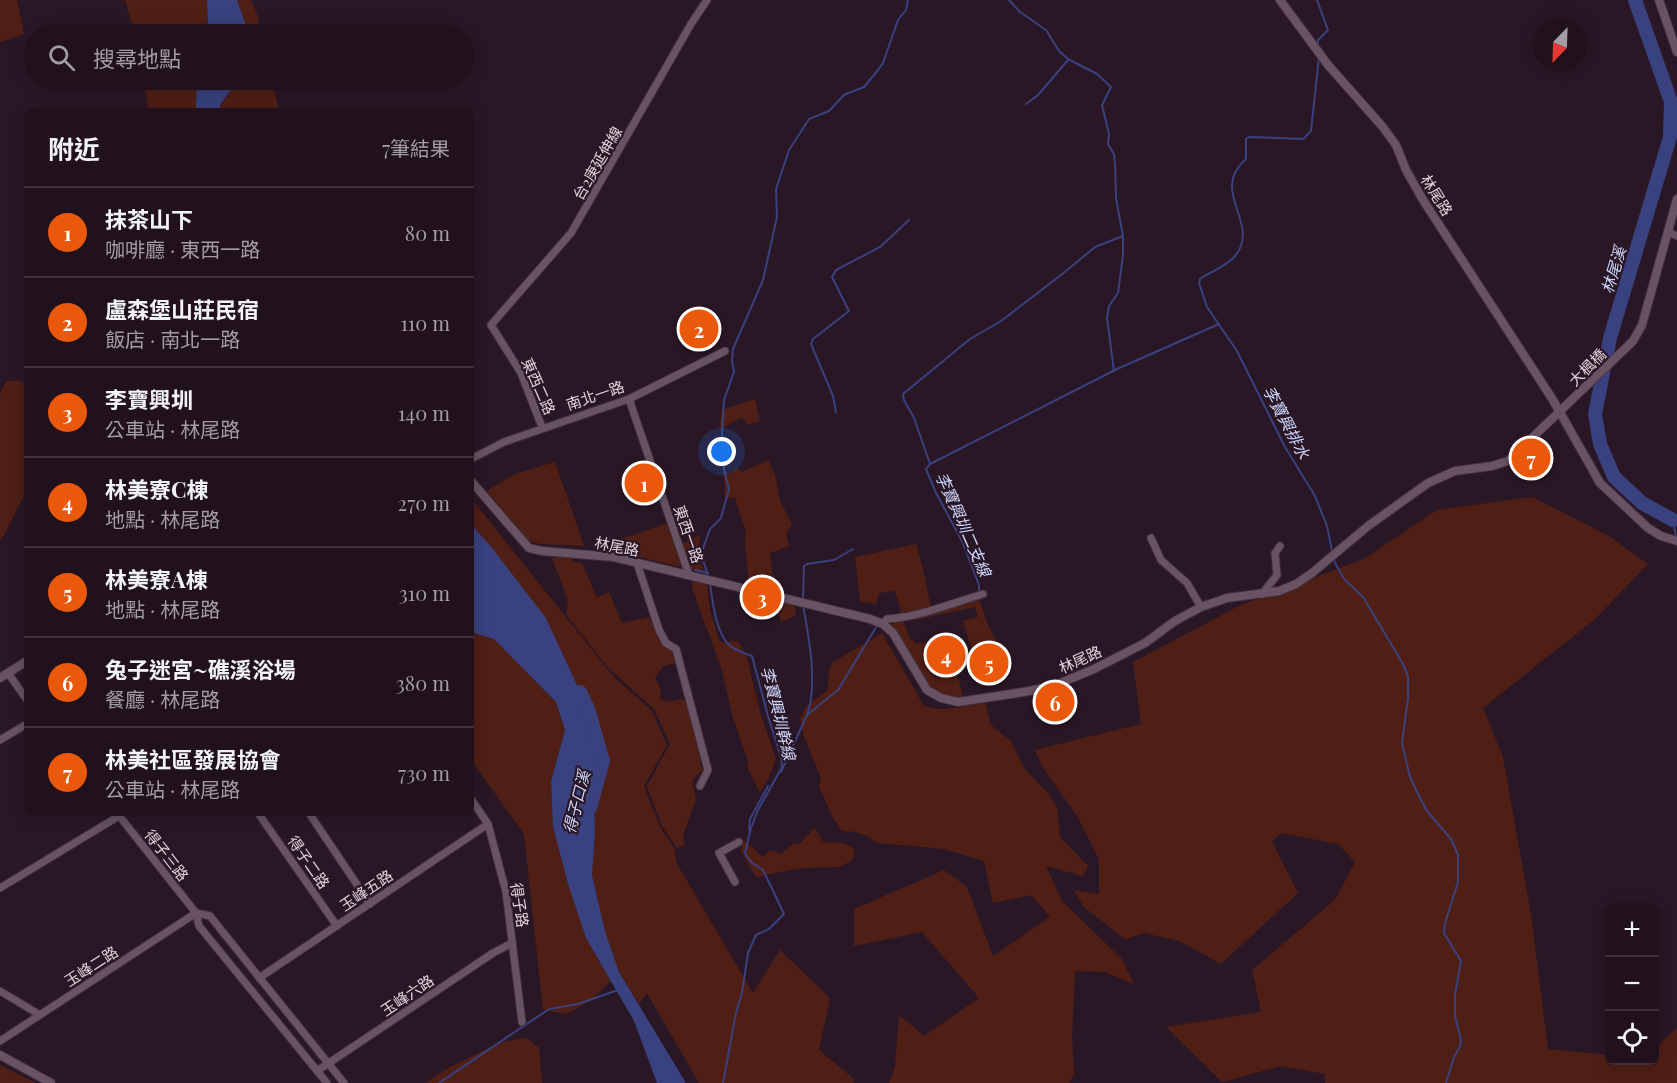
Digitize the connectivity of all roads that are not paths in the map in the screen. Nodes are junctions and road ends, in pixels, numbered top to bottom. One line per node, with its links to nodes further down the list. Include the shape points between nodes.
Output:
1 (707, 0): 8 (street, 台2庚延伸線, via 571,233)
2 (1280, 0): 11 (street, 林尾路, via 1328,65 1396,145 1423,200)
3 (1659, 0): 4 (street)
4 (1677, 52)
5 (1677, 199): 6 (street)
6 (1668, 232): 7 (street); 11 (street, 大楓橋, via 1642,325 1633,341)
7 (1677, 236)
8 (491, 325): 12 (street, 東西二路, via 521,373)
9 (725, 351): 10 (street, 南北一路)
10 (628, 399): 12 (street, 南北一路); 19 (street, 東西一路)
11 (1561, 412): 16 (street, 林尾路, via 1600,483 1648,528); 21 (street, 林尾路, via 1508,461 1455,471 1428,483 1304,579)
12 (542, 428): 13 (street, 南北一路)
13 (474, 457)
14 (474, 484): 18 (street, 林尾路, via 529,548)
15 (1151, 538): 22 (street, via 1161,560 1187,583)
16 (1677, 541)
17 (1280, 546): 21 (street, via 1275,553 1277,574)
18 (637, 563): 19 (street, 林尾路); 29 (street, via 659,630 666,643 676,649 708,770)
19 (689, 575): 23 (street, 林尾路)
20 (983, 594): 23 (street, via 887,619)
21 (1262, 594): 22 (street, 林尾路, via 1227,598)
22 (1201, 607): 23 (street, 林尾路, via 1145,643 1058,684 958,702 927,690 893,633)
23 (883, 624)
24 (24, 664): 25 (street)
25 (4, 676): 26 (street)
26 (24, 697)
27 (24, 726): 28 (street)
28 (0, 741)
29 (700, 786)
30 (474, 803): 35 (street, 得子路)
31 (116, 816): 38 (street)
32 (119, 816): 40 (street, 得子三路)
33 (260, 816): 41 (street, 得子二路)
34 (311, 816): 39 (street)
35 (488, 824): 39 (street, 玉峰五路); 42 (street, 得子路, via 506,892)
36 (739, 842): 37 (street, via 719,853)
37 (735, 882)
38 (0, 888)
39 (370, 904): 41 (street, 玉峰五路)
40 (196, 913): 43 (street, via 210,916); 45 (street, 玉峰二路); 50 (street, via 199,926)
41 (337, 926): 43 (street, 玉峰五路)
42 (512, 943): 46 (street, 得子路); 49 (street, 玉峰六路)
43 (259, 978): 49 (street)
44 (0, 991): 45 (street)
45 (40, 1015): 47 (street, 玉峰二路)
46 (522, 1022)
47 (0, 1041)
48 (0, 1055): 51 (street)
49 (328, 1064): 50 (street, 玉峰六路); 53 (street)
50 (317, 1071): 52 (street)
51 (51, 1083)
52 (327, 1083)
53 (344, 1083)

